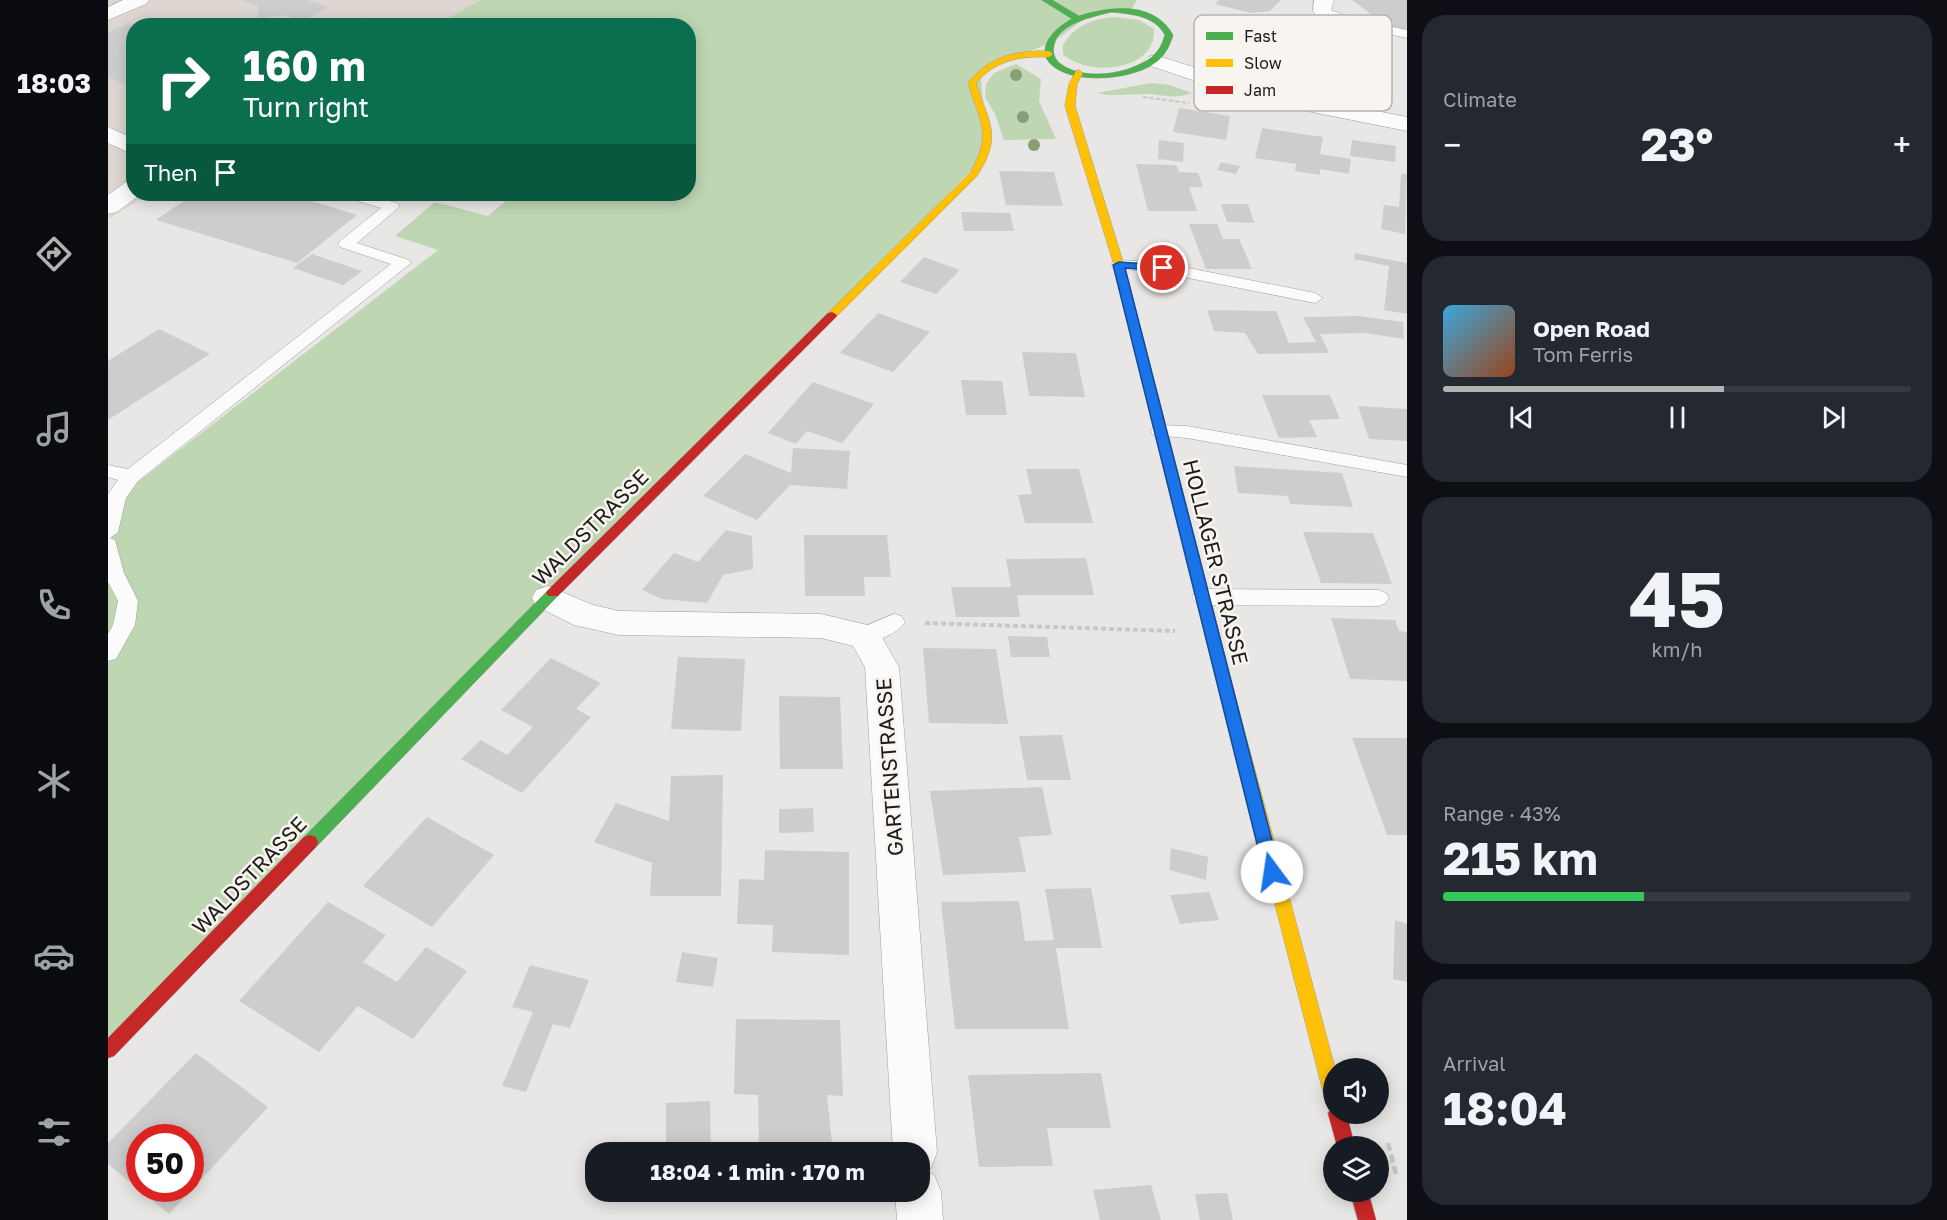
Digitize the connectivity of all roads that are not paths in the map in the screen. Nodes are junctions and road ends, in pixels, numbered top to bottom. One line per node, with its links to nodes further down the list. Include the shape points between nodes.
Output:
1 (139, 0): 5 (street)
2 (1046, 0): 7 (main road)
3 (1324, 5): 6 (lane)
4 (1134, 6): 7 (main road); 11 (main road, via 1168,29 1166,51)
5 (108, 14)
6 (1339, 15)
7 (1078, 19): 10 (main road, via 1056,34)
8 (1392, 31): 9 (lane)
9 (1407, 34)
10 (1049, 54): 12 (main road, via 1058,64); 30 (main road, WALDSTRASSE, via 1011,55 980,70 972,83 991,134 988,153 974,174)
11 (1155, 61): 12 (main road, via 1123,74); 13 (street)
12 (1079, 73): 21 (main road, HOLLAGER STRASSE, via 1070,105)
13 (1194, 75)
14 (1339, 111): 15 (street)
15 (1407, 124)
16 (108, 134): 17 (street)
17 (126, 144)
18 (126, 193): 20 (street)
19 (374, 201): 26 (lane, via 392,206 345,244 403,264)
20 (108, 207)
21 (1119, 265): 22 (lane, via 1155,267); 23 (main road, HOLLAGER STRASSE)
22 (1315, 298)
23 (1160, 431): 25 (lane, via 1187,432); 29 (main road, HOLLAGER STRASSE)
24 (108, 471): 26 (lane)
25 (1407, 471)
26 (131, 476): 27 (lane, via 117,497)
27 (108, 532)
28 (108, 545): 32 (lane, via 114,573 128,601 124,625)
29 (1202, 597): 31 (lane); 34 (main road, HOLLAGER STRASSE)
30 (548, 598): 33 (main road, WALDSTRASSE); 35 (street, GARTENSTRASSE, via 586,616 619,623 879,629)
31 (1379, 598)
32 (108, 653)
33 (108, 1049)
34 (1323, 1059)
35 (914, 1142)
36 (919, 1202): 38 (street)
37 (1362, 1202): 39 (main road)
38 (920, 1220)
39 (1366, 1220)

